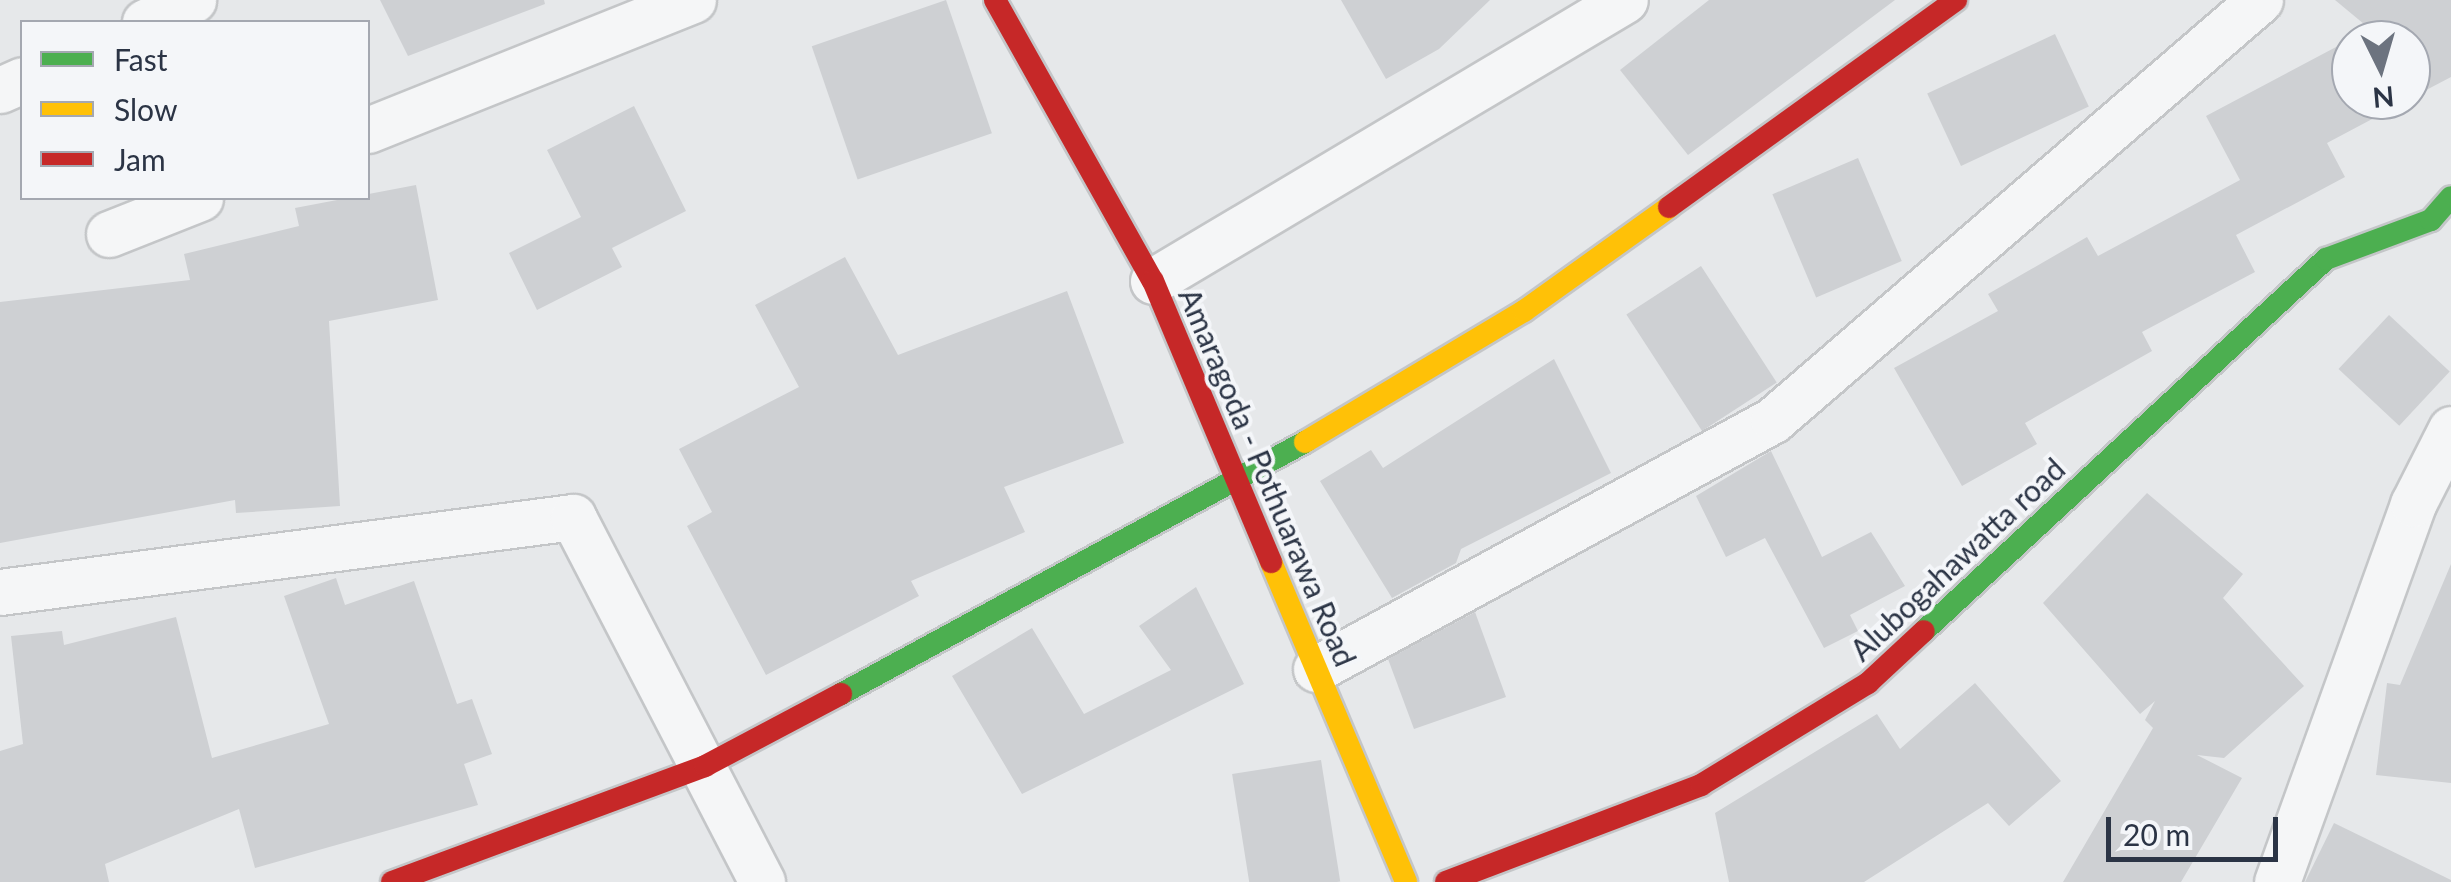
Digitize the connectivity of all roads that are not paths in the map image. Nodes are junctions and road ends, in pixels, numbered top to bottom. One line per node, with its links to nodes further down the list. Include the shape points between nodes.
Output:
1 (192, 0): 7 (street)
2 (694, 0): 8 (street)
3 (995, 0): 12 (street, Amaragoda - Pothuarawa Road)
4 (1625, 0): 12 (street)
5 (1956, 0): 14 (street, via 1524,311)
6 (2260, 0): 16 (street, via 1774,420)
7 (149, 20)
8 (370, 129)
9 (195, 200): 11 (street)
10 (2444, 216): 21 (street, Alubogahawatta road, via 2326,259 1868,683 1701,785)
11 (110, 234)
12 (1153, 281): 14 (street, Amaragoda - Pothuarawa Road)
13 (2451, 429): 22 (street, via 2413,504)
14 (1242, 479): 16 (street, Amaragoda - Pothuarawa Road); 17 (street)
15 (0, 592): 17 (street, via 572,517)
16 (1316, 668): 20 (street, Amaragoda - Pothuarawa Road)
17 (704, 766): 18 (street); 19 (street)
18 (392, 882)
19 (762, 882)
20 (1406, 882)
21 (1446, 882)
22 (2277, 882)

